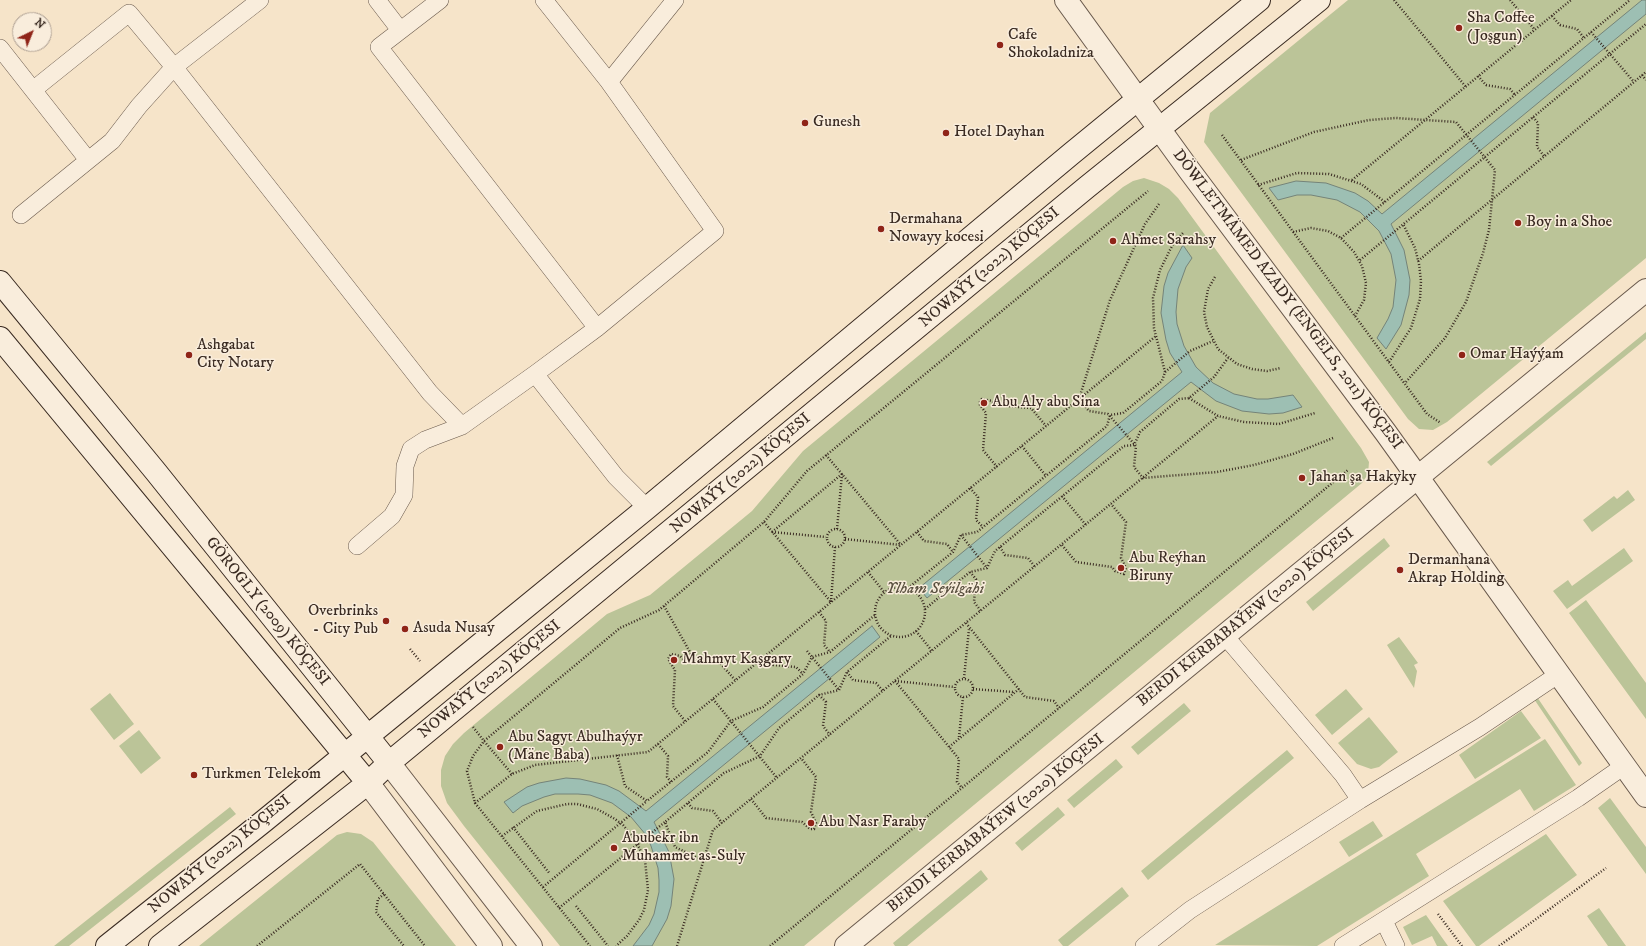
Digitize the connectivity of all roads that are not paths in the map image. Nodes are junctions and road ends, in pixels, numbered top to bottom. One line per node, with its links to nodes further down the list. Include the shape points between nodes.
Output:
1 (260, 0): 11 (lane)
2 (376, 0): 9 (lane)
3 (440, 0): 9 (lane)
4 (544, 0): 12 (lane)
5 (675, 0): 12 (lane)
6 (1066, 0): 14 (main road, DÖWLETMÄMED AZADY (ENGELS, 2011) KÖÇESI)
7 (1258, 0): 14 (main road, NOWAÝY (2022) KÖÇESI)
8 (1319, 0): 15 (main road, NOWAÝY (2022) KÖÇESI)
9 (400, 30): 20 (lane, via 379,47)
10 (0, 48): 13 (lane)
11 (174, 67): 13 (lane, via 129,13); 16 (lane, via 112,141); 23 (lane, via 430,393)
12 (609, 82): 20 (lane, via 715,231)
13 (33, 90): 16 (lane)
14 (1138, 99): 15 (main road, DÖWLETMÄMED AZADY (ENGELS, 2011) KÖÇESI); 25 (main road, NOWAÝY (2022) KÖÇESI)
15 (1160, 129): 24 (main road, DÖWLETMÄMED AZADY (ENGELS, 2011) KÖÇESI); 31 (main road, NOWAÝY (2022) KÖÇESI)
16 (88, 160): 17 (lane)
17 (21, 215)
18 (0, 282): 29 (main road, GÖROGLY (2009) KÖÇESI, via 151,466)
19 (1646, 290): 24 (main road, BERDI KERBABAÝEW (2020) KÖÇESI)
20 (597, 328): 22 (lane)
21 (0, 338): 30 (main road, GÖROGLY (2009) KÖÇESI)
22 (535, 374): 23 (lane); 25 (lane, via 616,477)
23 (462, 426): 26 (lane, via 425,440 412,449 405,466 404,495 392,516)
24 (1418, 478): 27 (main road, BERDI KERBABAÝEW (2020) KÖÇESI); 28 (main road, DÖWLETMÄMED AZADY (ENGELS, 2011) KÖÇESI)
25 (647, 508): 29 (main road, NOWAÝY (2022) KÖÇESI)
26 (357, 546)
27 (1225, 636): 35 (lane, via 1343,775); 41 (main road, BERDI KERBABAÝEW (2020) KÖÇESI)
28 (1559, 674): 32 (main road, DÖWLETMÄMED AZADY (ENGELS, 2011) KÖÇESI); 35 (lane, via 1480,727)
29 (366, 736): 30 (main road, NOWAÝY (2022) KÖÇESI); 31 (main road, GÖROGLY (2009) KÖÇESI)
30 (344, 754): 33 (main road, GÖROGLY (2009) KÖÇESI); 37 (main road, NOWAÝY (2022) KÖÇESI)
31 (389, 763): 33 (main road, NOWAÝY (2022) KÖÇESI); 40 (main road, GÖROGLY (2009) KÖÇESI)
32 (1624, 766): 34 (main road, DÖWLETMÄMED AZADY (ENGELS, 2011) KÖÇESI); 36 (lane, via 1578,798)
33 (368, 783): 38 (main road, NOWAÝY (2022) KÖÇESI); 39 (main road, GÖROGLY (2009) KÖÇESI)
34 (1645, 794)
35 (1360, 800): 42 (lane, via 1190,910)
36 (1384, 920): 43 (lane); 44 (lane)
37 (106, 946)
38 (160, 946)
39 (491, 946)
40 (531, 946)
41 (846, 946)
42 (1144, 946)
43 (1343, 946)
44 (1396, 946)

